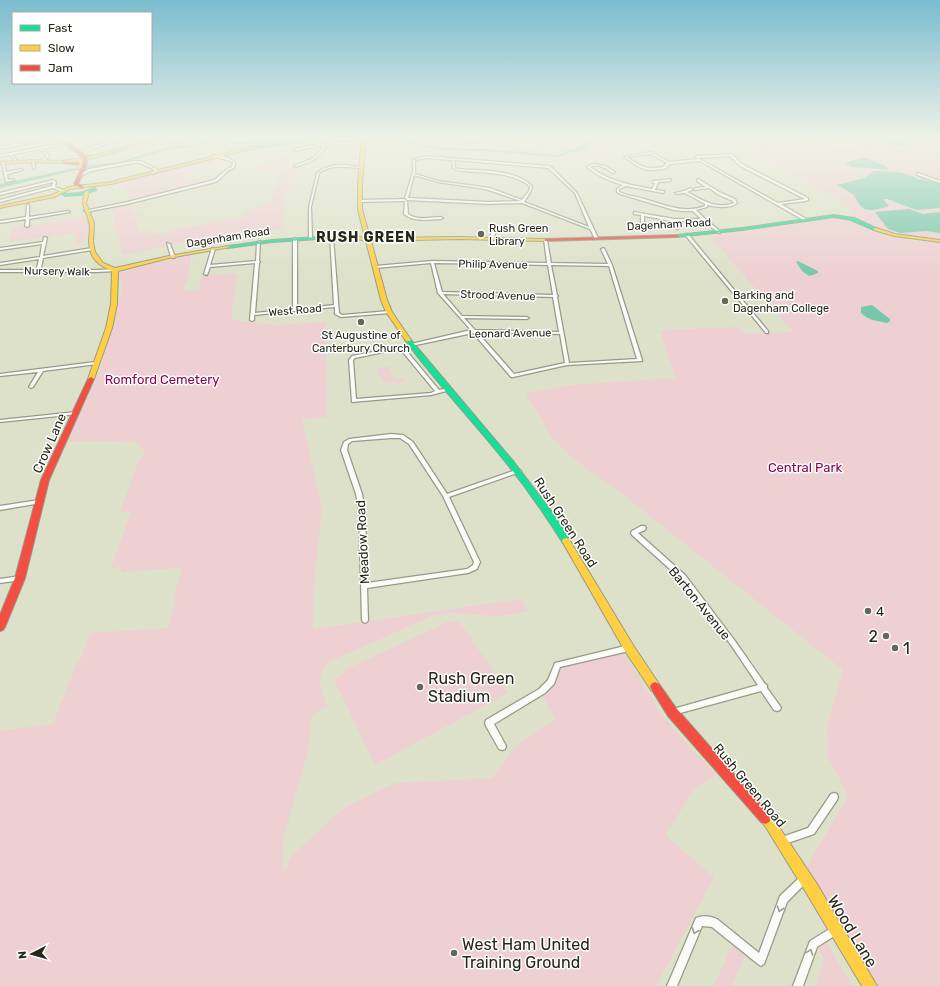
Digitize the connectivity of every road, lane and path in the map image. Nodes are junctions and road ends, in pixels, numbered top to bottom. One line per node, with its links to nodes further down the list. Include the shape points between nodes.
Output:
1 (38, 184): 28 (street)
2 (53, 184): 20 (street)
3 (72, 184): 25 (main road)
4 (76, 184): 22 (main road)
5 (106, 184): 22 (main road)
6 (107, 184): 22 (main road)
7 (203, 184): 39 (street)
8 (315, 184): 56 (street, via 310,207)
9 (360, 184): 31 (main road, Rush Green Road)
10 (410, 184): 29 (street)
11 (453, 184): 33 (street, via 488,188)
12 (529, 184): 33 (street, via 530,191)
13 (566, 184): 52 (street, via 576,194)
14 (622, 184): 19 (street)
15 (657, 184): 23 (street)
16 (705, 184): 21 (street)
17 (742, 184): 35 (street)
18 (778, 184): 35 (street, via 807,199)
19 (625, 185): 23 (street); 38 (street, via 618,189 622,197 639,198 668,208)
20 (53, 187): 25 (street); 32 (street)
21 (711, 187): 24 (street); 34 (street, via 736,203)
22 (86, 189): 25 (main road); 30 (main road)
23 (653, 190): 26 (street)
24 (686, 191): 27 (street); 34 (street)
25 (66, 192): 30 (main road, via 82,196); 37 (main road, via 51,198)
26 (663, 192)
27 (676, 193)
28 (0, 194)
29 (406, 199): 31 (street); 33 (street); 44 (street, via 406,214 409,217)
30 (84, 200): 39 (main road)
31 (360, 200): 59 (main road, Rush Green Road)
32 (0, 201)
33 (522, 201): 52 (street)
34 (706, 204): 38 (street, via 702,208)
35 (777, 204): 47 (street)
36 (28, 205): 43 (street)
37 (0, 208)
38 (694, 209): 46 (street)
39 (86, 211): 69 (main road, via 92,223)
40 (68, 212): 43 (street)
41 (636, 213): 42 (street)
42 (643, 215): 45 (street); 49 (street)
43 (28, 218): 48 (street); 50 (street)
44 (441, 218)
45 (674, 220): 46 (street); 53 (street)
46 (704, 220): 54 (street)
47 (806, 220): 54 (main road, Dagenham Road); 63 (main road, Dagenham Road, via 841,217 894,236)
48 (0, 222)
49 (642, 222)
50 (27, 226)
51 (494, 228): 62 (street)
52 (590, 228): 60 (street)
53 (677, 228)
54 (719, 232): 55 (main road, Dagenham Road)
55 (687, 235): 60 (main road, Dagenham Road); 95 (street)
56 (310, 236): 57 (main road, Dagenham Road); 61 (main road, Dagenham Road)
57 (331, 237): 59 (main road, Dagenham Road); 87 (street)
58 (45, 238): 65 (street)
59 (368, 238): 62 (main road, Dagenham Road); 80 (main road, Rush Green Road)
60 (596, 238): 67 (main road, Dagenham Road)
61 (295, 239): 64 (main road, Dagenham Road); 88 (street)
62 (492, 239): 67 (main road, Dagenham Road)
63 (940, 241)
64 (259, 242): 70 (main road, Dagenham Road); 74 (street)
65 (44, 243): 68 (street); 73 (street)
66 (168, 244): 72 (street)
67 (546, 244): 77 (street)
68 (0, 249)
69 (92, 249): 73 (street); 82 (main road, via 97,260 106,268)
70 (213, 249): 72 (main road, Dagenham Road); 79 (street)
71 (604, 249): 78 (street)
72 (173, 257): 82 (main road, Dagenham Road)
73 (41, 258): 76 (street); 81 (street)
74 (258, 262): 79 (street); 90 (street)
75 (432, 262): 77 (street, Philip Avenue); 80 (street, Philip Avenue); 85 (street)
76 (0, 264)
77 (550, 265): 78 (street, Philip Avenue); 86 (street)
78 (610, 265): 101 (street, via 640,360)
79 (208, 266): 84 (street)
80 (375, 267): 89 (main road, Rush Green Road)
81 (39, 268)
82 (115, 270): 83 (street, Nursery Walk); 100 (main road, Crow Lane, via 114,304 109,328)
83 (0, 271)
84 (206, 274)
85 (440, 293): 86 (street, Strood Avenue); 91 (street)
86 (556, 296): 96 (street)
87 (337, 306): 88 (street, West Road); 89 (street, via 337,314 341,316)
88 (295, 310): 90 (street, West Road)
89 (389, 312): 97 (main road, Rush Green Road)
90 (253, 314): 93 (street)
91 (461, 317): 92 (street); 94 (street)
92 (527, 318)
93 (252, 320)
94 (474, 331): 96 (street, Leonard Avenue); 97 (street, Leonard Avenue); 101 (street, via 513,376)
95 (767, 332)
96 (562, 333): 101 (street)
97 (412, 345): 98 (main road, Rush Green Road)
98 (418, 353): 99 (street); 105 (main road, Rush Green Road)
99 (409, 356): 106 (street); 106 (street, via 399,348 354,357 354,401)
100 (95, 363): 102 (street); 107 (main road, Crow Lane, via 86,392)
101 (567, 364)
102 (41, 370): 103 (street); 104 (street)
103 (0, 375)
104 (31, 388)
105 (448, 389): 106 (street); 109 (main road, Rush Green Road)
106 (438, 392)
107 (76, 412): 108 (street); 111 (main road, Crow Lane, via 50,467)
108 (0, 421)
109 (518, 471): 110 (street); 119 (main road, Rush Green Road, via 552,518)
110 (446, 496): 116 (street, via 477,562 475,568); 116 (street, Meadow Road, via 411,443 401,436 351,440 346,443 344,450 362,510)
111 (39, 502): 112 (street); 114 (main road, Crow Lane)
112 (0, 508)
113 (643, 528): 120 (street, Barton Avenue, via 634,533 683,577)
114 (20, 578): 115 (street); 118 (main road, Crow Lane)
115 (0, 582)
116 (364, 586): 117 (street, Meadow Road)
117 (365, 620)
118 (0, 627)
119 (629, 648): 122 (main road, Rush Green Road); 123 (street, via 557,665 551,682 542,691 489,723)
120 (764, 687): 121 (street, Barton Avenue); 122 (street)
121 (778, 708)
122 (672, 712): 125 (main road, Rush Green Road, via 756,807)
123 (502, 746)
124 (834, 797): 125 (street, via 811,831)
125 (781, 841): 126 (main road, Rush Green Road)
126 (804, 879): 127 (main road, Rush Green Road); 129 (street, one-way to 129, via 783,900 761,961 714,922 699,920)
127 (812, 890): 128 (main road, Wood Lane)
128 (836, 930): 130 (street, one-way to 128, via 813,944); 131 (main road, Wood Lane)
129 (672, 986)
130 (798, 986)
131 (870, 986)

